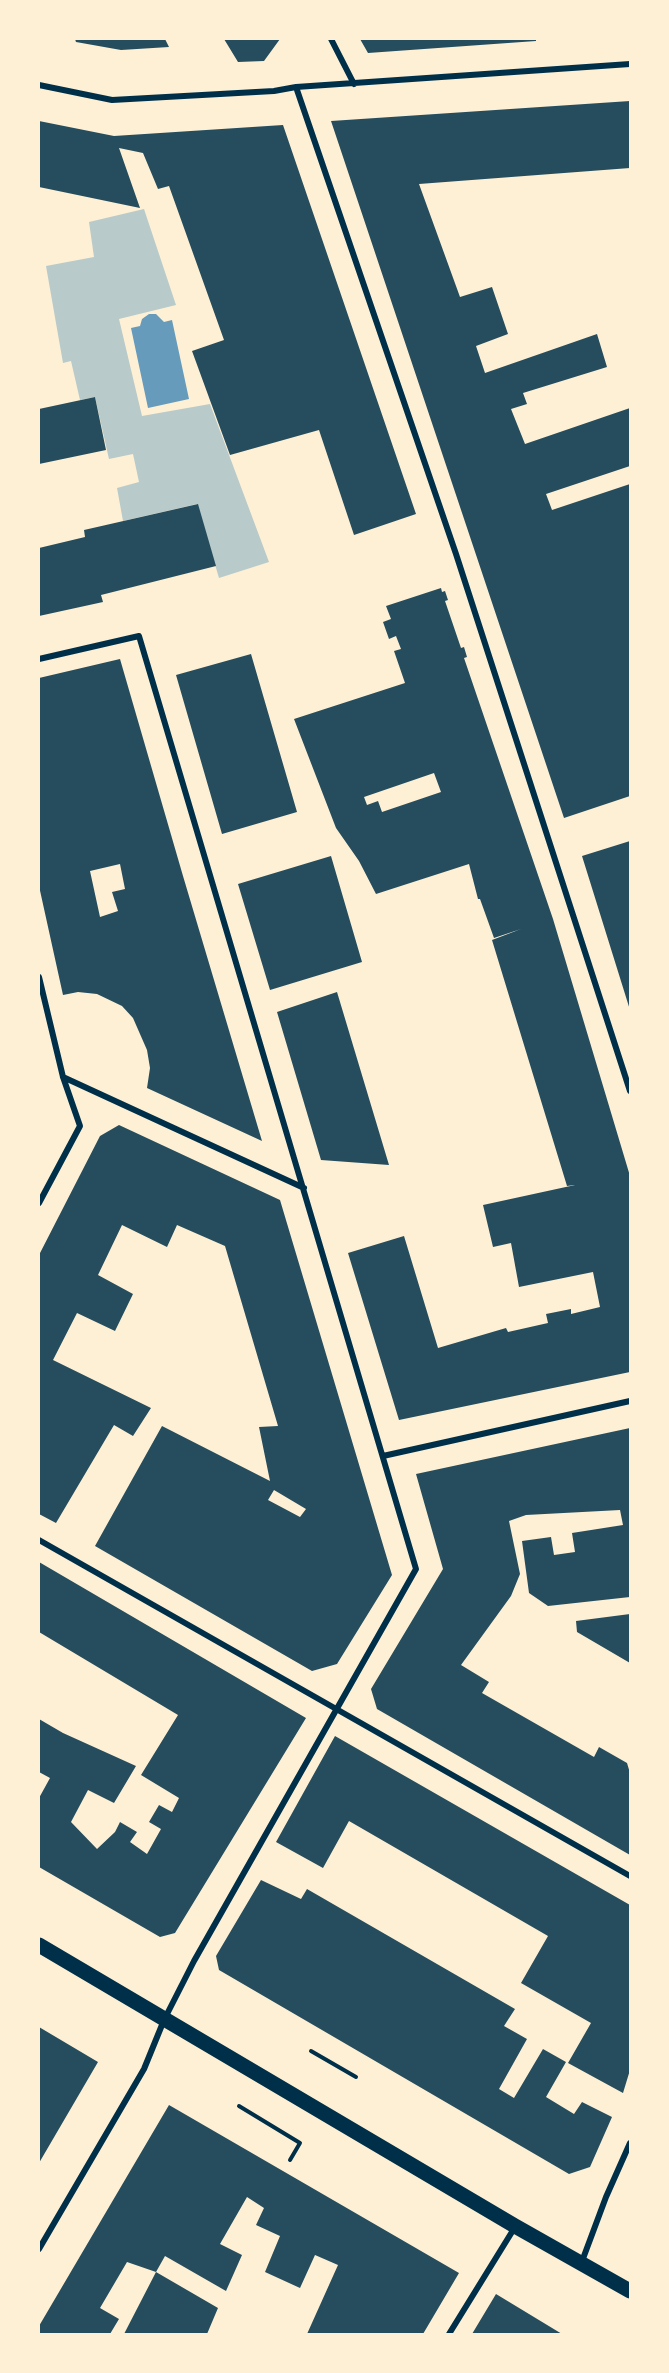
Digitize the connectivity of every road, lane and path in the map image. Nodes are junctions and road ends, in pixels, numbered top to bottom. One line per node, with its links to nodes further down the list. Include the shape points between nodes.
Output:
1 (331, 39): 3 (street)
2 (630, 64): 3 (street)
3 (354, 84): 5 (street)
4 (39, 85): 5 (street, via 112,100)
5 (296, 87): 9 (street, via 456,554)
6 (39, 659): 10 (street, via 139,636)
7 (39, 977): 8 (street)
8 (63, 1077): 10 (street); 11 (street, via 80,1126)
9 (630, 1091)
10 (304, 1188): 13 (street)
11 (39, 1203)
12 (630, 1401): 13 (street)
13 (383, 1456): 15 (street, via 416,1569)
14 (39, 1540): 15 (street)
15 (338, 1710): 16 (street); 18 (street)
16 (630, 1876)
17 (39, 1945): 18 (main road)
18 (164, 2020): 24 (main road); 25 (street, via 144,2069)
19 (311, 2052): 20 (path)
20 (356, 2077)
21 (239, 2106): 23 (path, via 300,2143)
22 (630, 2143): 26 (street)
23 (291, 2160)
24 (515, 2226): 26 (main road); 28 (street)
25 (39, 2249)
26 (581, 2264): 27 (main road)
27 (630, 2291)
28 (449, 2334)

